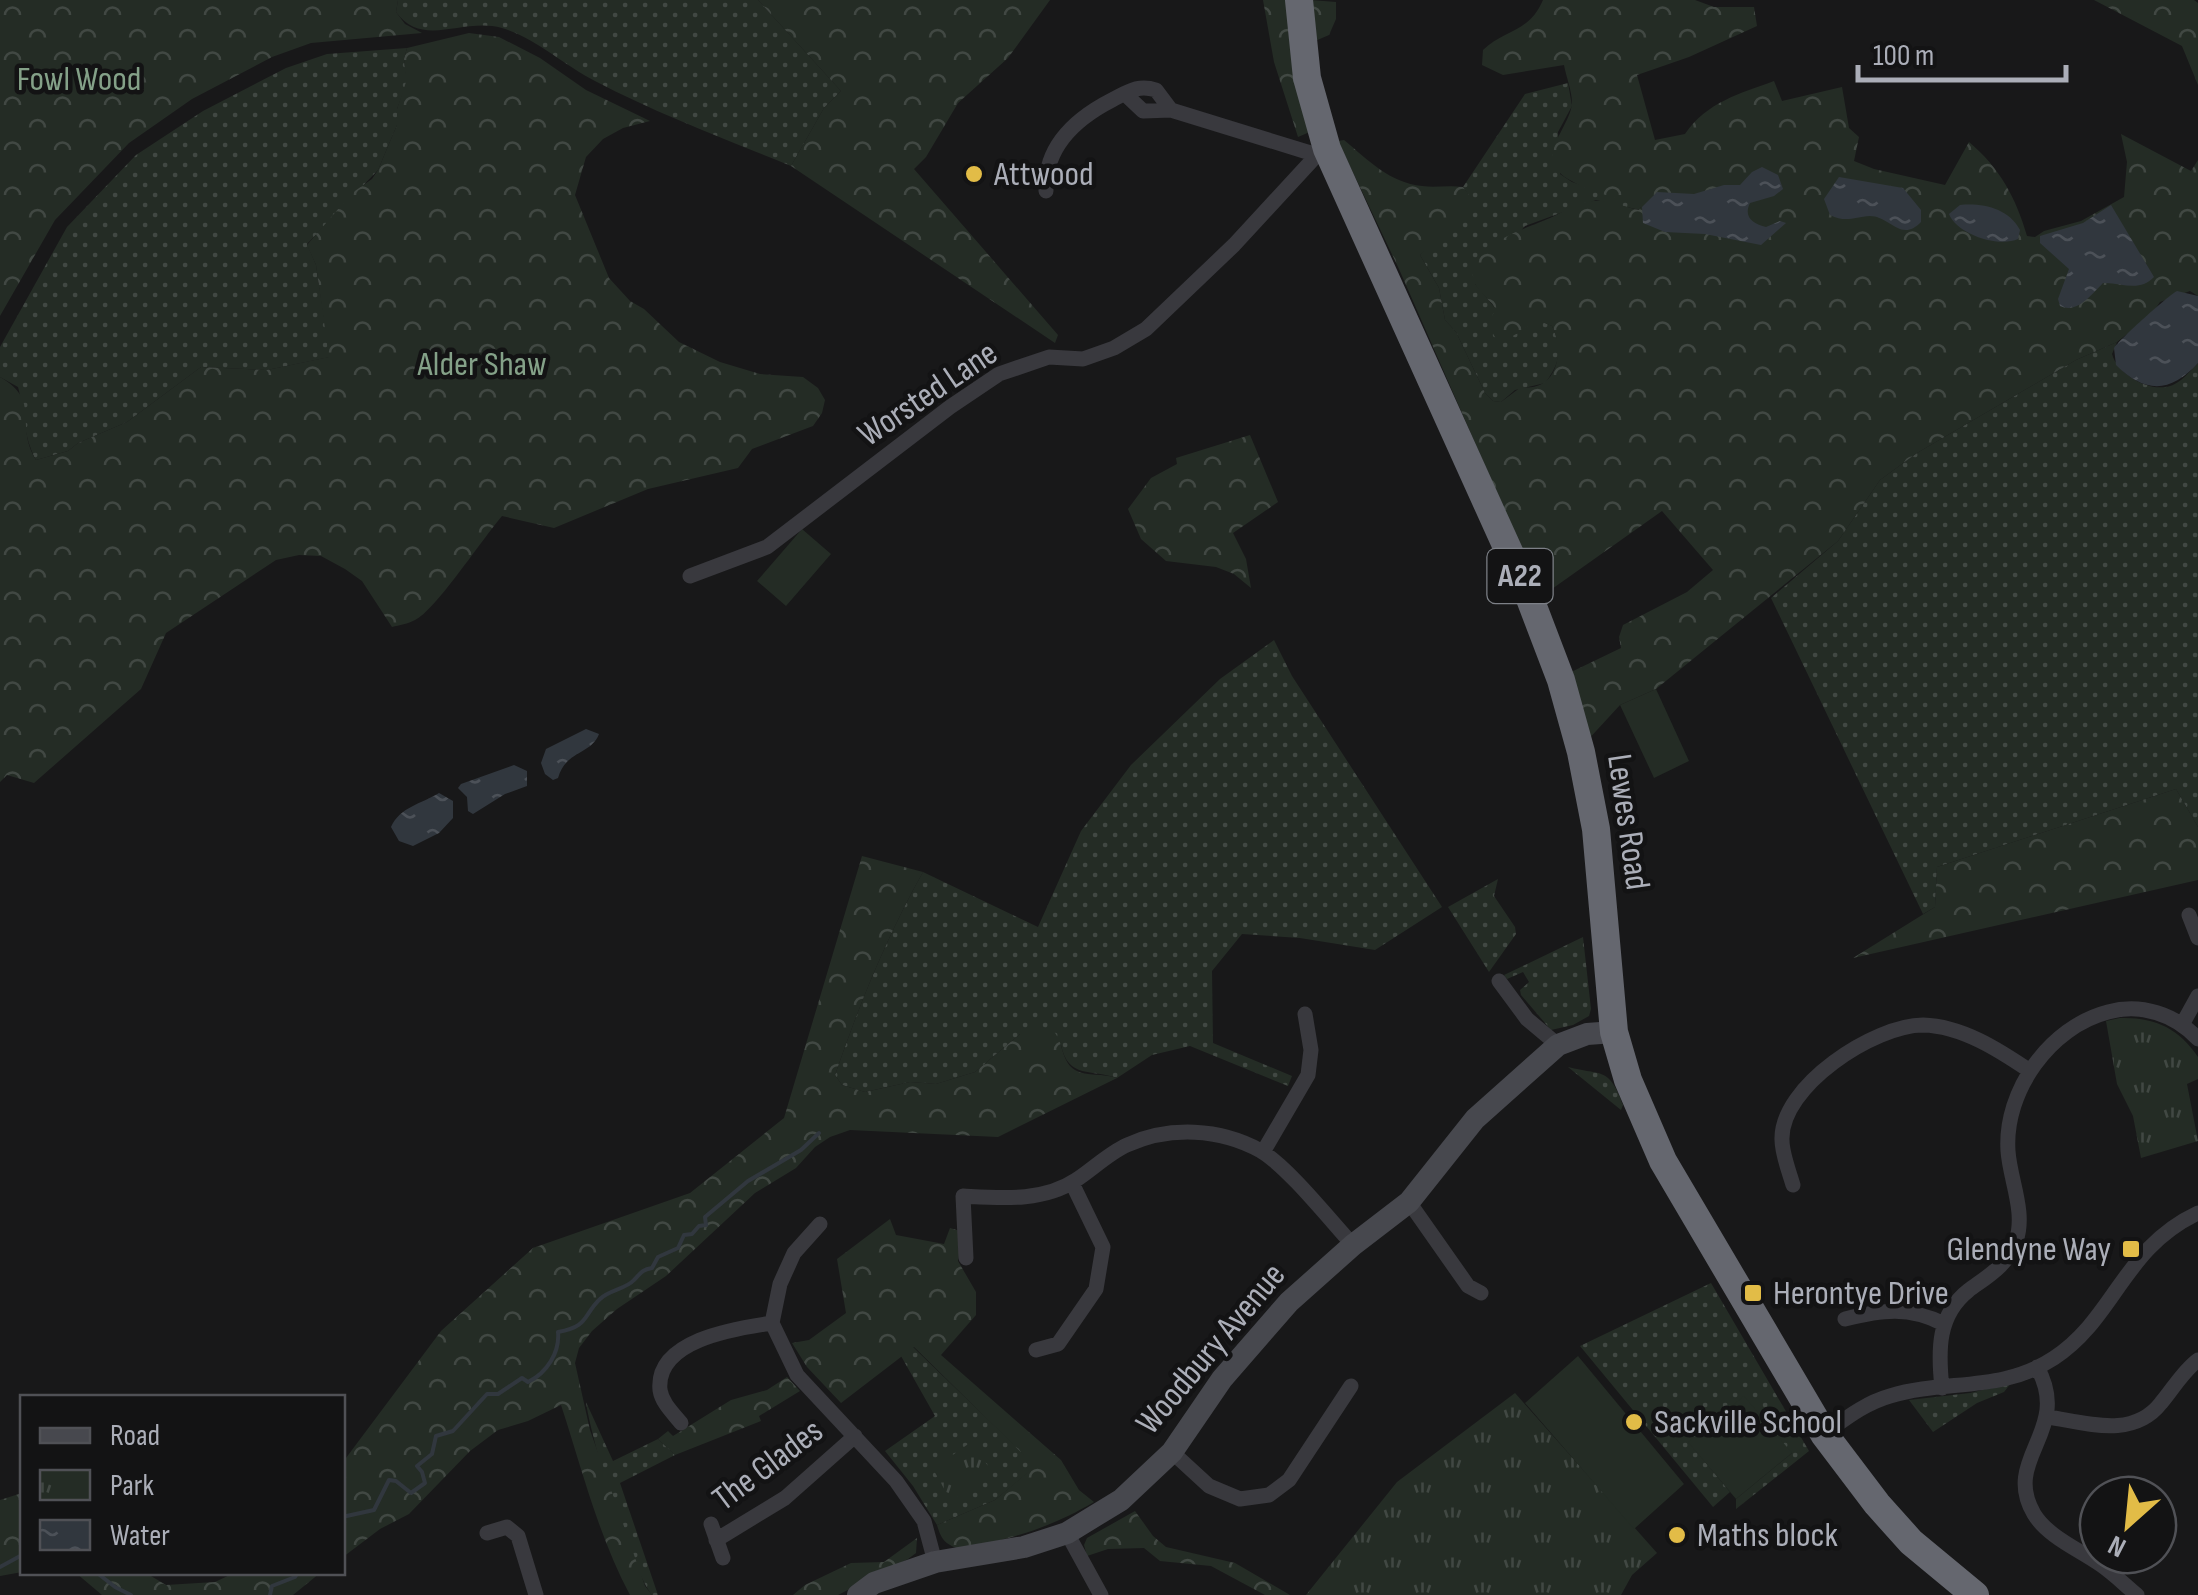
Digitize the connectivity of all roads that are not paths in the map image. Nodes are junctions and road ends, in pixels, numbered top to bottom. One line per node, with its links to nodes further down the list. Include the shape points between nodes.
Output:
1 (1299, 0): 4 (highway, Lewes Road / A22)
2 (1125, 94): 3 (street, via 1142,111); 3 (street, via 1156,90); 5 (street, via 1084,115 1058,144 1045,170)
3 (1171, 110): 4 (street)
4 (1322, 152): 6 (street, Worsted Lane, via 1146,329 1084,359 1049,357 1000,374 768,547); 11 (highway, Lewes Road / A22, via 1529,596 1561,680 1596,830)
5 (1046, 191)
6 (690, 576)
7 (1508, 984): 13 (street, via 1528,1018)
8 (2198, 996): 10 (street)
9 (1306, 1014): 15 (street, via 1308,1075)
10 (2182, 1023): 12 (street); 14 (street, via 2139,1009 2094,1015 2068,1030)
11 (1614, 1032): 13 (street, Woodbury Avenue); 34 (highway, Lewes Road / A22, via 1663,1161)
12 (2198, 1039)
13 (1558, 1046): 18 (street, Woodbury Avenue, via 1475,1119)
14 (2030, 1070): 17 (street, via 1984,1042 1924,1025 1874,1038 1796,1097 1782,1140); 26 (street, via 2008,1130 2017,1239 1998,1270 1966,1292)
15 (1263, 1152): 16 (street, via 1222,1135 1171,1130 1125,1145); 21 (street)
16 (1072, 1183): 22 (street, via 1042,1195 963,1196); 27 (street, via 1102,1247 1096,1290 1058,1344)
17 (1793, 1185)
18 (1409, 1202): 21 (street, Woodbury Avenue); 23 (street, via 1468,1286)
19 (2198, 1213): 29 (street, via 2144,1250 2089,1326)
20 (820, 1224): 25 (street, via 794,1253)
21 (1353, 1246): 36 (street, Woodbury Avenue, via 1289,1302 1222,1379)
22 (966, 1258)
23 (1481, 1292)
24 (1845, 1319): 26 (street, via 1910,1310)
25 (772, 1323): 33 (street, via 717,1332 692,1342 667,1364 660,1390); 35 (street, The Glades, via 797,1375)
26 (1944, 1324): 31 (street, via 1938,1351)
27 (1036, 1350)
28 (2198, 1360): 32 (street, via 2137,1423 2115,1427)
29 (2037, 1367): 31 (street, via 1994,1383); 32 (street, via 2049,1397)
30 (1351, 1386): 36 (street, via 1289,1480 1269,1496 1240,1499 1209,1486)
31 (1942, 1388): 34 (street, via 1894,1394)
32 (2048, 1417): 45 (street, via 2027,1463 2034,1515)
33 (681, 1423)
34 (1824, 1434): 44 (highway, Lewes Road / A22, via 1911,1542)
35 (854, 1436): 39 (street, The Glades, via 785,1498 714,1532); 40 (street, The Glades, via 924,1521)
36 (1172, 1452): 38 (street, Woodbury Avenue, via 1121,1500)
37 (487, 1533): 41 (street, via 507,1527 518,1536)
38 (1068, 1533): 40 (street, Woodbury Avenue); 43 (street)
39 (723, 1558)
40 (935, 1562): 42 (street, Woodbury Avenue)
41 (536, 1595)
42 (858, 1595)
43 (1101, 1595)
44 (1975, 1595)
45 (2137, 1595)

